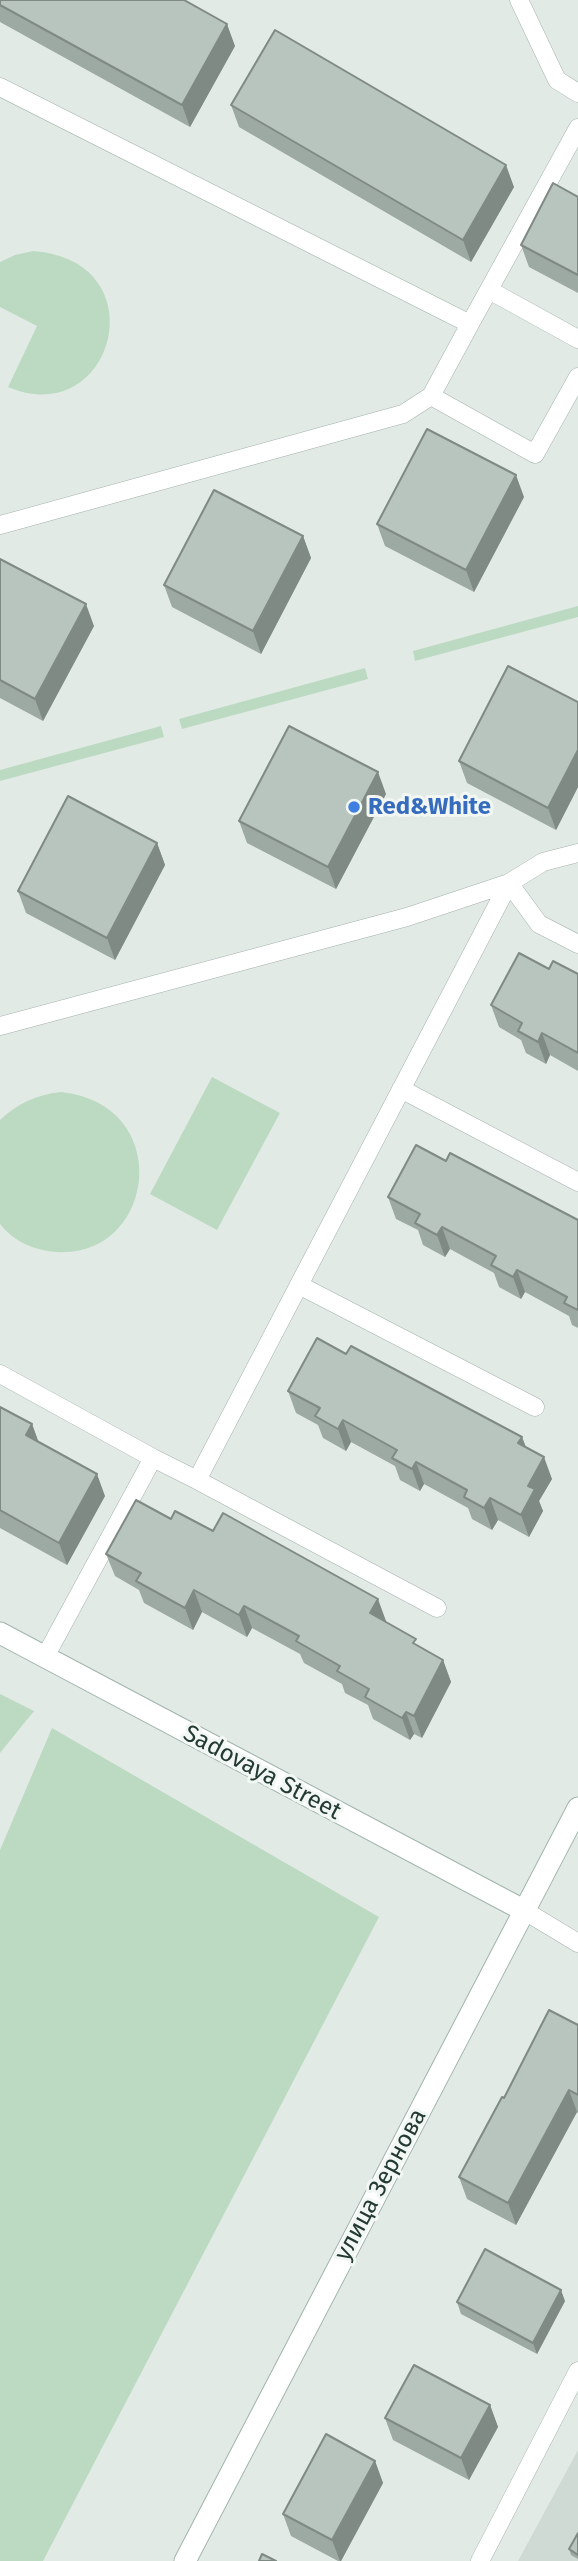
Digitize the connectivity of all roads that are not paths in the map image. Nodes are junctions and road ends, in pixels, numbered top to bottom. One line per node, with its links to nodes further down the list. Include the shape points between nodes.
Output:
1 (519, 0): 3 (lane, via 557,80)
2 (0, 87): 6 (lane)
3 (578, 93)
4 (578, 128): 5 (lane)
5 (489, 290): 6 (lane); 7 (lane)
6 (470, 324): 9 (lane)
7 (578, 339)
8 (578, 377): 9 (lane, via 536,454)
9 (431, 396): 10 (lane, via 403,414)
10 (0, 525)
11 (578, 853): 12 (lane, via 543,862)
12 (509, 883): 13 (lane, via 539,924); 14 (lane, via 407,917); 15 (lane)
13 (578, 944)
14 (0, 1027)
15 (401, 1089): 16 (lane); 17 (lane)
16 (578, 1182)
17 (299, 1285): 19 (lane); 21 (lane)
18 (0, 1374): 20 (lane)
19 (535, 1407)
20 (153, 1458): 21 (lane); 24 (lane)
21 (197, 1480): 22 (lane)
22 (437, 1608)
23 (0, 1633): 24 (main road, Sadovaya Street)
24 (46, 1657): 26 (main road, Sadovaya Street)
25 (578, 1808): 26 (main road, улица Зернова)
26 (525, 1911): 27 (lane); 29 (main road, улица Зернова)
27 (578, 1943)
28 (578, 2371): 30 (lane)
29 (184, 2561)
30 (480, 2561)

